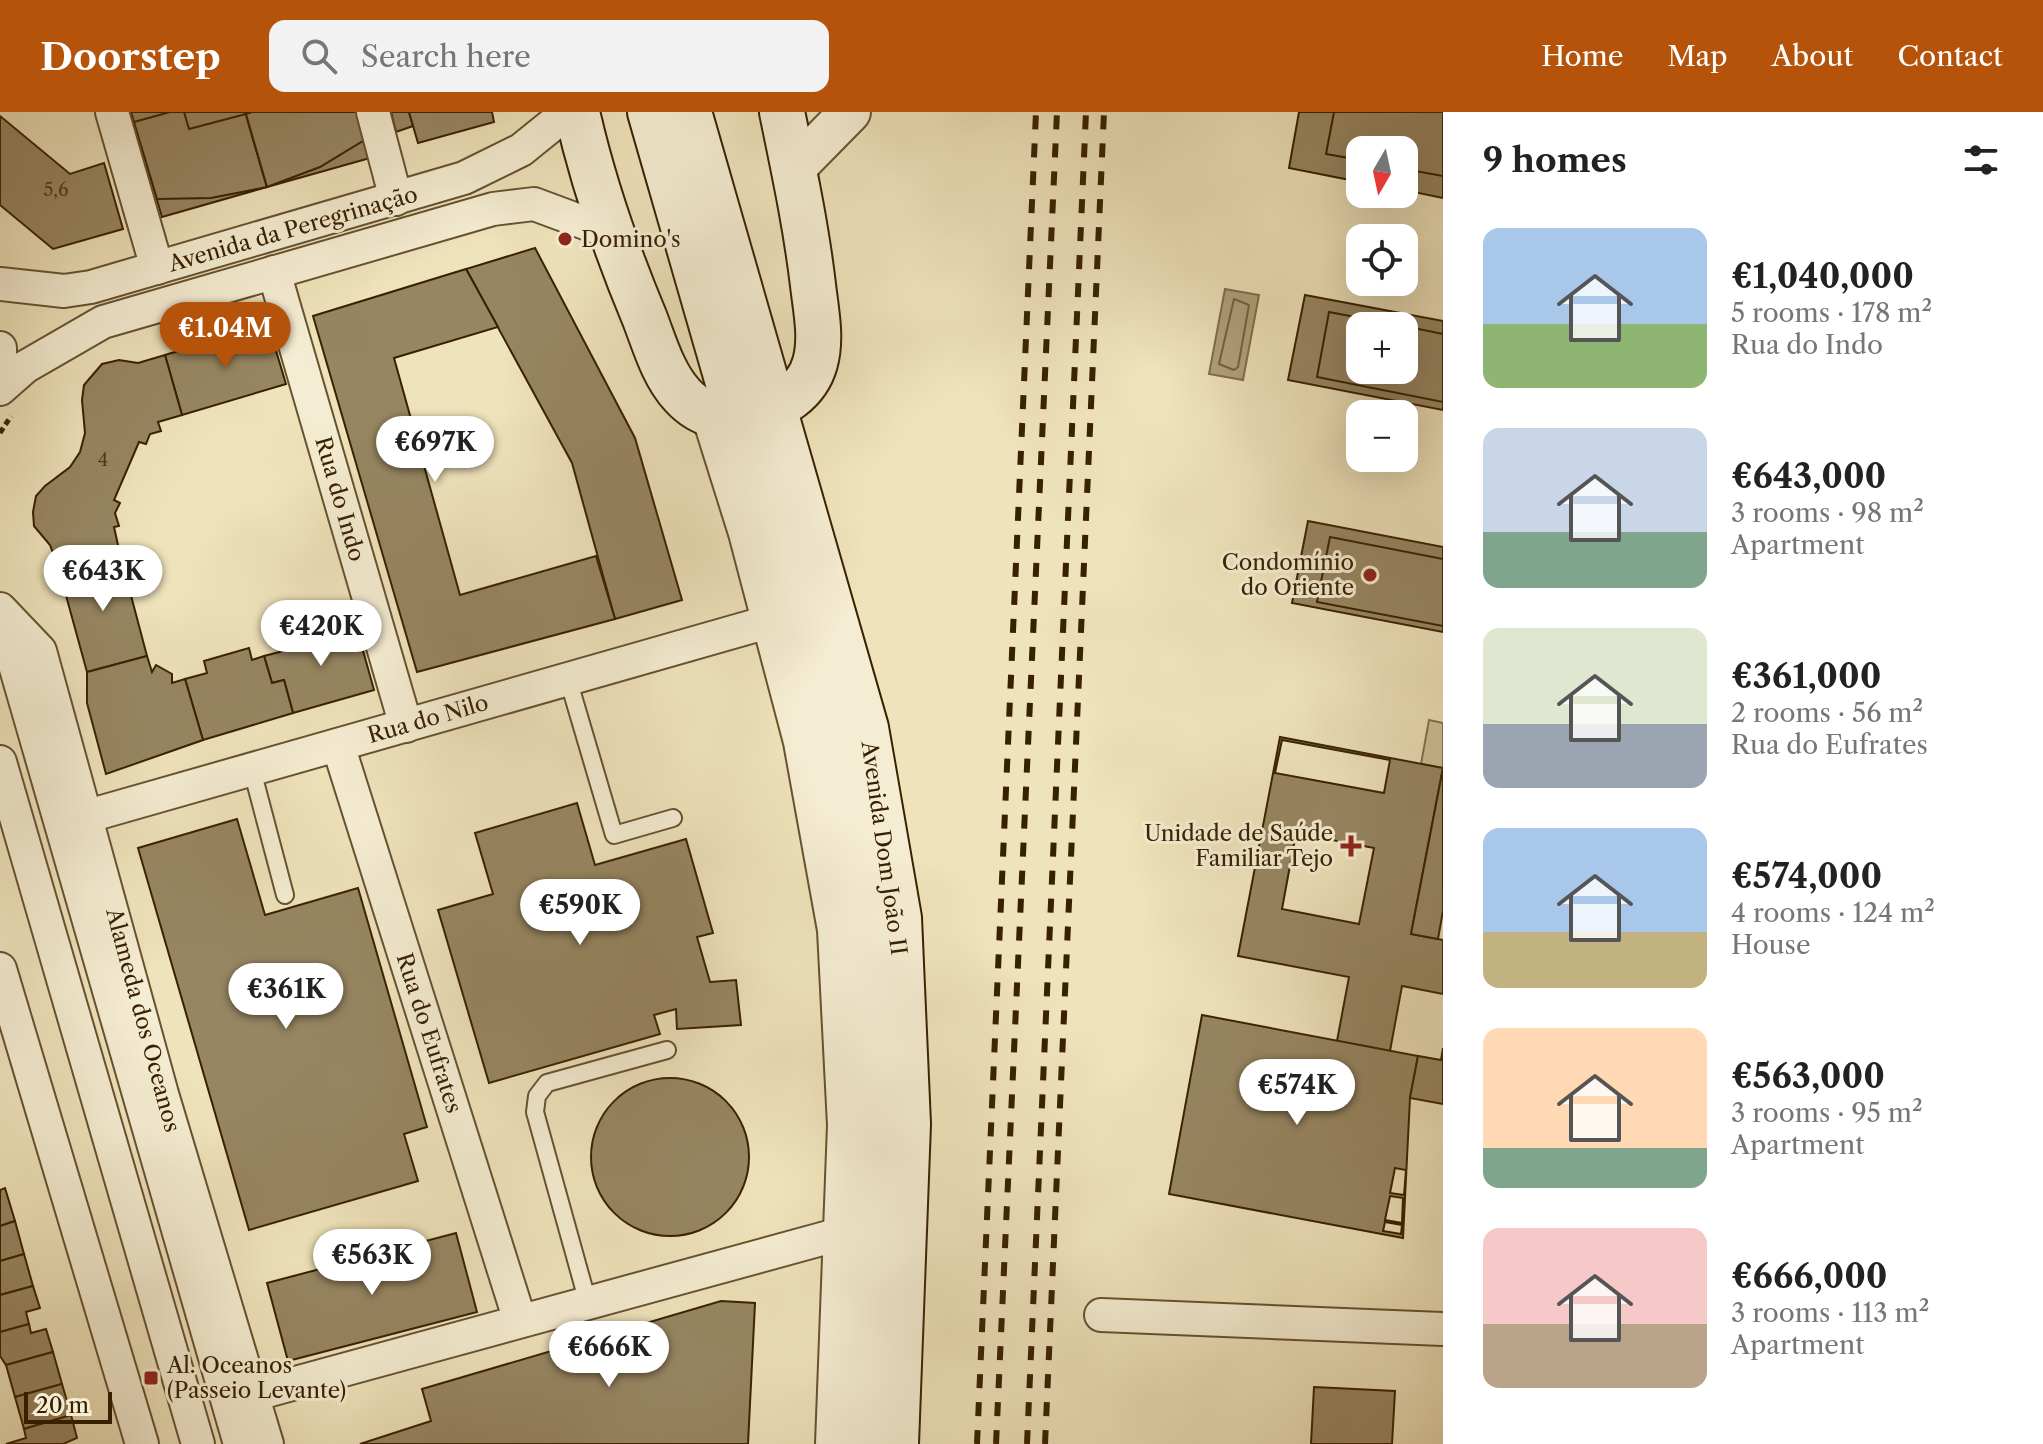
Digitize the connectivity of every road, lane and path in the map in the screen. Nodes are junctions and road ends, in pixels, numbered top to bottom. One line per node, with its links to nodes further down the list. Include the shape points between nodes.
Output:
1 (112, 112): 12 (street)
2 (373, 112): 10 (street)
3 (568, 112): 10 (street, Avenida da Peregrinação, via 491,167)
4 (577, 112): 11 (main road)
5 (650, 112): 18 (main road, Avenida Dom João II)
6 (689, 112): 18 (main road, Avenida Dom João II)
7 (782, 112): 9 (main road)
8 (850, 112): 9 (street)
9 (794, 169): 18 (main road, via 819,334 815,365 798,392)
10 (396, 199): 12 (street, Avenida da Peregrinação)
11 (612, 233): 13 (street, Avenida da Peregrinação, via 534,204 493,209); 18 (main road, via 666,372 683,396)
12 (157, 268): 14 (street, Avenida da Peregrinação, via 64,291)
13 (274, 272): 17 (street, Avenida da Peregrinação, via 103,322 25,367); 22 (street, Rua do Indo)
14 (0, 284)
15 (0, 348): 16 (street)
16 (0, 372)
17 (0, 389)
18 (740, 414): 20 (street); 46 (main road, Avenida Dom João II, via 830,737 861,922 870,1124); 47 (main road, Avenida Dom João II, via 866,728 899,918 908,1124)
19 (0, 611): 26 (street, Alameda dos Oceanos, via 40,651); 43 (street, Alameda dos Oceanos)
20 (768, 622): 21 (street, Rua do Nilo); 35 (street, via 800,742 834,930 844,1125)
21 (568, 679): 22 (street, Rua do Nilo); 27 (lane, via 614,835)
22 (406, 726): 23 (street, Rua do Nilo)
23 (338, 745): 25 (street, Rua do Nilo); 38 (street, Rua do Eufrates)
24 (0, 762): 42 (street)
25 (252, 770): 26 (street, Rua do Nilo); 28 (lane)
26 (88, 816): 40 (street, Alameda dos Oceanos, via 162,1094)
27 (673, 818)
28 (285, 895)
29 (0, 969): 30 (street)
30 (10, 1003): 31 (street); 34 (street)
31 (0, 1038)
32 (667, 1050): 36 (lane, via 547,1083 537,1096 535,1112)
33 (0, 1062): 34 (street, via 23,1075)
34 (35, 1091): 41 (street)
35 (840, 1234): 36 (street); 45 (street)
36 (588, 1303): 38 (street)
37 (1101, 1315): 39 (street)
38 (520, 1321): 40 (street)
39 (1443, 1329)
40 (252, 1395): 44 (street, Alameda dos Oceanos)
41 (142, 1444)
42 (198, 1444)
43 (240, 1444)
44 (267, 1444)
45 (832, 1444)
46 (859, 1444)
47 (896, 1444)

